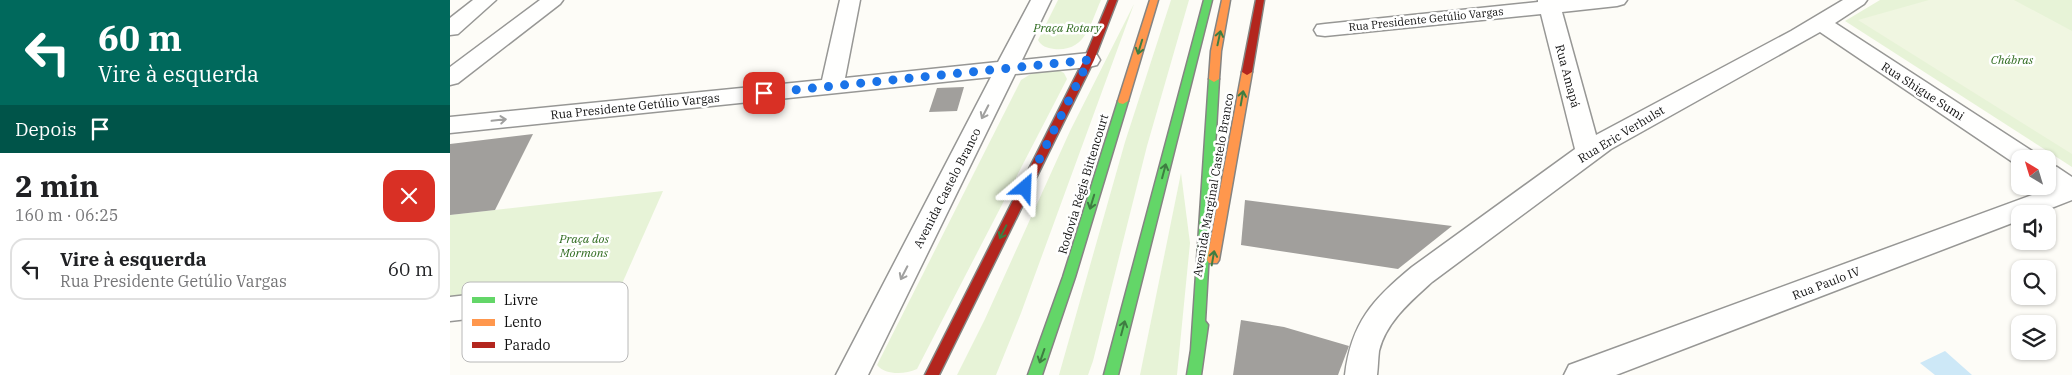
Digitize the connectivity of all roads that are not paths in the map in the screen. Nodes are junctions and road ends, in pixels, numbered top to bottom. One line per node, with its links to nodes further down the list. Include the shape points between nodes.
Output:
1 (486, 0): 14 (street)
2 (553, 0): 18 (street)
3 (850, 0): 19 (street)
4 (1041, 0): 17 (street, Avenida Castelo Branco)
5 (1113, 0): 16 (main road)
6 (1154, 0): 28 (main road, Rodovia Régis Bittencourt, one-way to 28, via 1069,277)
7 (1208, 0): 29 (main road, one-way to 7)
8 (1226, 0): 25 (main road, one-way to 8, via 1216,51)
9 (1260, 0): 25 (main road, Avenida Marginal Castelo Branco, one-way to 9)
10 (1616, 0): 12 (street, Rua Presidente Getúlio Vargas)
11 (1846, 3): 13 (street, Rua Eric Verhulst)
12 (1549, 4): 15 (street, Rua Presidente Getúlio Vargas); 22 (street, Rua Amapá)
13 (1820, 23): 21 (street, Rua Shigue Sumi); 22 (street, Rua Eric Verhulst, via 1618,132)
14 (450, 28)
15 (1325, 30)
16 (1089, 60): 17 (street, Rua Presidente Getúlio Vargas); 27 (main road, one-way to 27)
17 (1007, 68): 19 (street, Rua Presidente Getúlio Vargas); 26 (street, Avenida Castelo Branco, one-way to 26)
18 (450, 78)
19 (832, 85): 20 (street, Rua Presidente Getúlio Vargas, one-way to 19)
20 (450, 125)
21 (2012, 150)
22 (1588, 152): 31 (street, Rua Eric Verhulst, via 1400,293 1387,306 1371,332 1363,354)
23 (2056, 179): 24 (street)
24 (2072, 190): 32 (street, Rua Paulo IV)
25 (1196, 349): 30 (main road, Avenida Marginal Castelo Branco)
26 (852, 375)
27 (932, 375)
28 (1035, 375)
29 (1111, 375)
30 (1194, 375)
31 (1361, 375)
32 (1580, 375)

